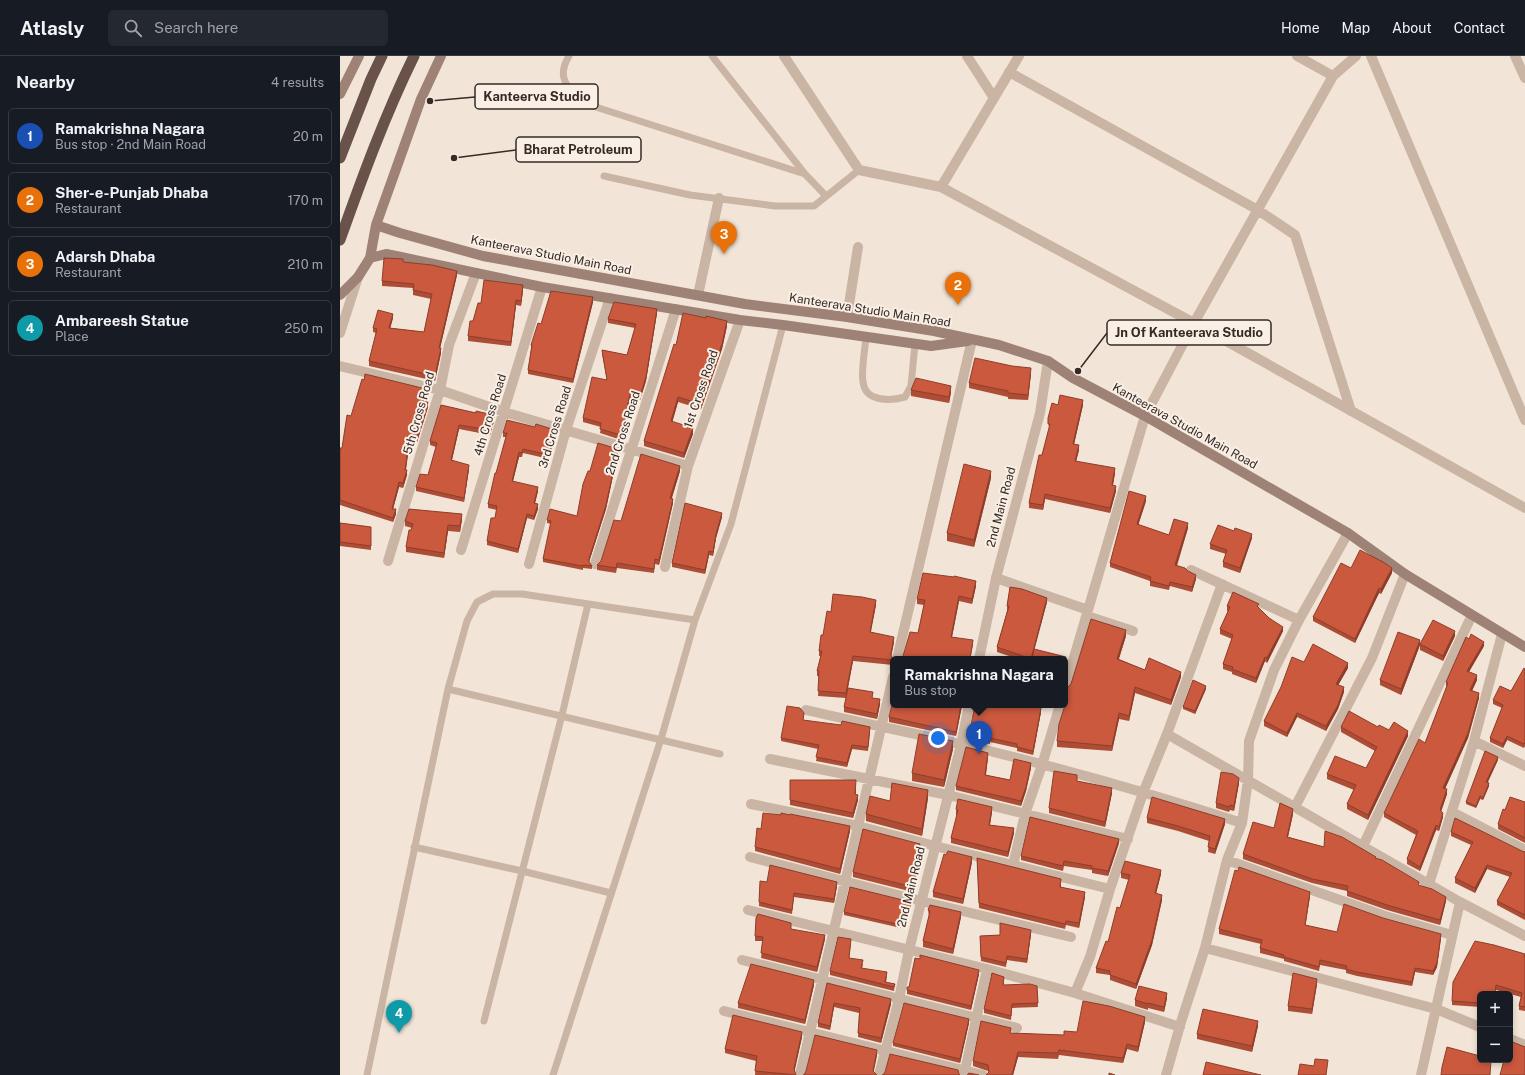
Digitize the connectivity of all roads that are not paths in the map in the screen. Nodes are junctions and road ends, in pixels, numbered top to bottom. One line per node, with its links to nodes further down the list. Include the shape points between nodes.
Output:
1 (359, 56): 17 (main road)
2 (382, 56): 19 (highway)
3 (414, 56): 28 (highway, via 355,196)
4 (441, 56): 27 (main road, via 421,99)
5 (569, 56): 21 (lane, via 563,66 564,80 577,101)
6 (712, 56): 21 (lane)
7 (784, 56): 20 (street)
8 (967, 56): 18 (street)
9 (1019, 56): 14 (street)
10 (1297, 56): 15 (street)
11 (1356, 56): 15 (street)
12 (1371, 56): 52 (street)
13 (1515, 56): 16 (street)
14 (1009, 72): 18 (street); 26 (street)
15 (1333, 76): 26 (street)
16 (1525, 78)
17 (340, 94)
18 (994, 98): 23 (street)
19 (340, 158)
20 (859, 170): 23 (street); 24 (lane)
21 (805, 174): 24 (lane)
22 (604, 176): 25 (lane, via 690,195)
23 (941, 188): 40 (street)
24 (826, 196): 25 (lane, via 814,206 775,206)
25 (719, 198): 35 (street)
26 (1258, 210): 40 (street); 49 (street, via 1295,235)
27 (376, 225): 30 (main road); 35 (main road, Kanteerava Studio Main Road, via 483,256)
28 (340, 240)
29 (858, 247): 38 (street)
30 (370, 258): 31 (main road, via 386,254); 32 (main road)
31 (476, 273): 33 (main road); 48 (street, 5th Cross Road, via 449,345)
32 (358, 277): 34 (main road); 42 (street)
33 (542, 287): 36 (main road); 50 (street, 4th Cross Road)
34 (340, 295)
35 (698, 296): 38 (main road, Kanteerava Studio Main Road)
36 (610, 298): 37 (main road); 53 (street, 3rd Cross Road)
37 (676, 310): 39 (main road); 54 (street, 2nd Cross Road)
38 (847, 317): 44 (main road, Kanteerava Studio Main Road)
39 (740, 320): 41 (main road); 55 (street, 1st Cross Road)
40 (1194, 323): 49 (street); 51 (street)
41 (782, 324): 43 (main road); 70 (lane, via 731,524)
42 (340, 332)
43 (866, 337): 45 (main road); 45 (lane, via 863,383 868,393 879,399 893,400 905,397 911,386)
44 (972, 340): 45 (main road, via 931,346); 46 (main road, Kanteerava Studio Main Road, via 999,345); 75 (street)
45 (915, 344)
46 (1048, 361): 51 (main road, Kanteerava Studio Main Road, via 1073,378); 65 (street, 2nd Main Road, via 1040,412)
47 (340, 366): 48 (street)
48 (440, 390): 50 (street); 59 (street, 5th Cross Road)
49 (1351, 411): 56 (street)
50 (504, 412): 53 (street); 58 (street, 4th Cross Road)
51 (1145, 416): 57 (main road, Kanteerava Studio Main Road); 68 (street)
52 (1525, 420)
53 (566, 430): 54 (street); 60 (street, 3rd Cross Road)
54 (632, 450): 55 (street); 61 (street, 2nd Cross Road)
55 (688, 466): 62 (street, 1st Cross Road)
56 (1525, 508)
57 (1348, 533): 64 (main road, Kanteerava Studio Main Road); 71 (street)
58 (461, 550)
59 (388, 561)
60 (529, 564)
61 (595, 564)
62 (664, 567)
63 (1191, 570): 66 (street)
64 (1405, 574): 69 (main road, Kanteerava Studio Main Road); 98 (street, via 1372,658)
65 (996, 578): 68 (street); 76 (street, 2nd Main Road)
66 (1222, 584): 71 (street); 85 (street)
67 (588, 604): 70 (lane); 78 (lane, via 522,594 493,594 477,602 467,621); 83 (lane)
68 (1088, 613): 72 (street); 77 (street)
69 (1472, 615): 73 (main road, Kanteerava Studio Main Road); 105 (street)
70 (696, 620): 86 (lane)
71 (1299, 620): 94 (street, via 1274,670 1249,741)
72 (1132, 631)
73 (1502, 634): 74 (main road, Kanteerava Studio Main Road); 87 (street)
74 (1525, 647)
75 (898, 656)
76 (980, 656)
77 (1068, 678)
78 (448, 689): 83 (lane); 106 (lane)
79 (890, 691): 84 (street)
80 (968, 708): 88 (street, 2nd Main Road)
81 (1059, 708): 91 (street)
82 (806, 710): 84 (street)
83 (562, 716): 86 (lane); 111 (lane)
84 (881, 728): 88 (street); 93 (street)
85 (1167, 734): 94 (street); 95 (street)
86 (661, 739): 89 (lane); 115 (lane)
87 (1474, 741): 92 (street); 99 (street)
88 (961, 744): 91 (street); 96 (street, 2nd Main Road)
89 (720, 754)
90 (770, 759): 93 (street)
91 (1042, 765): 95 (street); 100 (street)
92 (1525, 766)
93 (869, 778): 96 (street); 102 (street)
94 (1248, 780): 98 (street); 101 (street)
95 (1143, 793): 101 (street); 103 (street)
96 (948, 795): 100 (street); 104 (street, 2nd Main Road)
97 (751, 804): 102 (street)
98 (1295, 807): 105 (street)
99 (1452, 812): 107 (street); 113 (street)
100 (1025, 814): 103 (street); 110 (street)
101 (1242, 823): 109 (street)
102 (858, 826): 104 (street); 112 (street)
103 (1128, 839): 114 (street)
104 (935, 846): 110 (street); 116 (street, 2nd Main Road)
105 (1363, 846): 113 (street)
106 (414, 847): 111 (lane); 142 (lane)
107 (1525, 850)
108 (750, 858): 112 (street)
109 (1227, 860): 120 (street, via 1385,916); 123 (street)
110 (1013, 865): 114 (street)
111 (522, 871): 115 (lane); 133 (lane)
112 (845, 882): 116 (street); 119 (street)
113 (1429, 884): 117 (street)
114 (1110, 889): 128 (street, via 1090,957)
115 (611, 893): 143 (lane)
116 (921, 901): 122 (street); 124 (street, 2nd Main Road)
117 (1460, 902): 120 (street); 121 (street)
118 (748, 910): 119 (street)
119 (834, 931): 124 (street); 127 (street)
120 (1452, 935): 130 (street)
121 (1525, 936)
122 (1071, 937)
123 (1205, 948): 130 (street); 135 (street)
124 (909, 950): 126 (street); 129 (street, 2nd Main Road)
125 (742, 960): 127 (street)
126 (987, 969): 128 (street); 132 (street)
127 (822, 980): 129 (street); 137 (street)
128 (1075, 993): 135 (street)
129 (899, 999): 132 (street); 140 (street, 2nd Main Road)
130 (1436, 1008): 134 (street); 148 (street)
131 (724, 1011): 137 (street)
132 (976, 1019): 136 (street); 141 (street)
133 (484, 1021)
134 (1477, 1026)
135 (1180, 1027): 147 (street)
136 (1017, 1028)
137 (810, 1032): 140 (street); 144 (street)
138 (1513, 1040): 139 (street)
139 (1525, 1046)
140 (885, 1050): 141 (street); 145 (street, 2nd Main Road)
141 (965, 1072): 146 (street)
142 (367, 1075)
143 (553, 1075)
144 (800, 1075)
145 (879, 1075)
146 (983, 1075)
147 (1166, 1075)
148 (1422, 1075)

